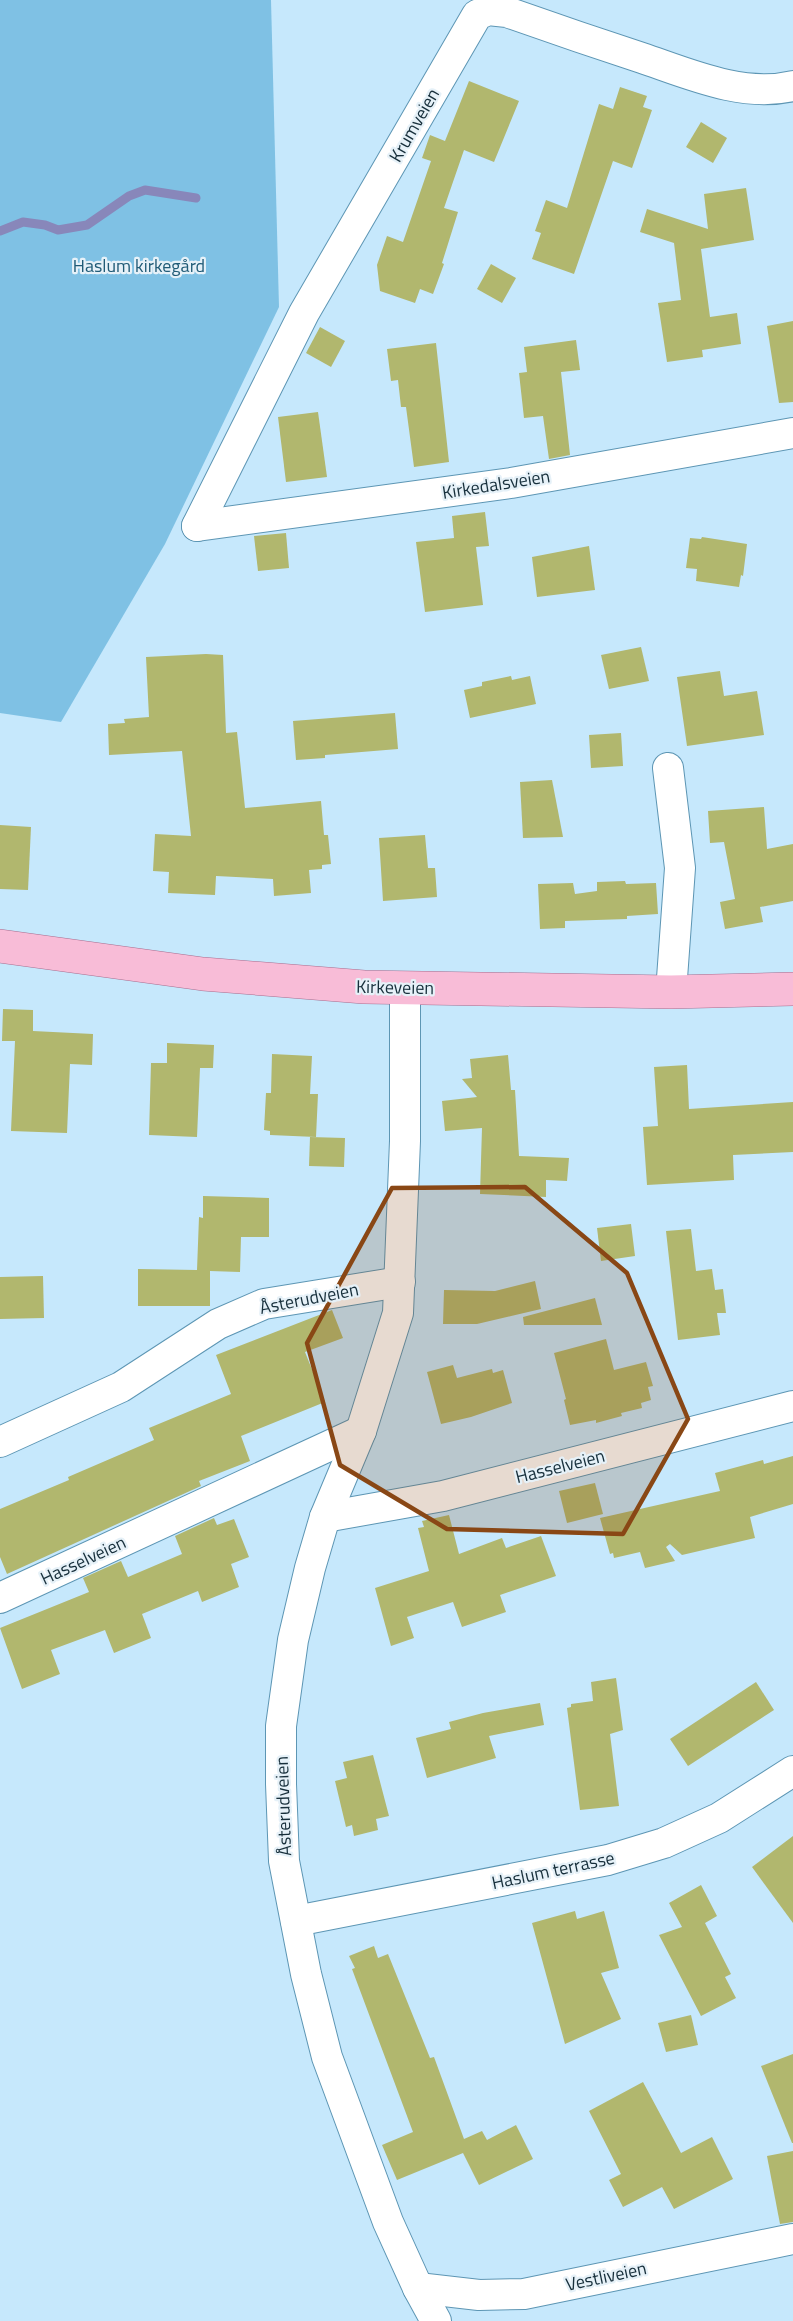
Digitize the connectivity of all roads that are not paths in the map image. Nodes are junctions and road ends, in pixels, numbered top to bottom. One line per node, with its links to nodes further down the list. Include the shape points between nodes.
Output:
1 (793, 86): 3 (street, Krumveien, via 748,88 703,78 507,12 488,10 477,15 304,313)
2 (793, 433): 3 (street, Kirkedalsveien, via 511,483)
3 (197, 526)
4 (668, 768): 8 (street, via 680,868)
5 (0, 946): 6 (main road, Kirkeveien, via 214,976)
6 (405, 988): 8 (main road, Kirkeveien); 9 (street, Åsterudveien)
7 (793, 989): 8 (main road, Kirkeveien)
8 (671, 992)
9 (400, 1282): 11 (street, Åsterudveien, via 398,1313); 12 (street, Åsterudveien, via 264,1304 218,1324 122,1387)
10 (793, 1406): 13 (street, Hasselveien, via 443,1496)
11 (361, 1431): 13 (street, Åsterudveien); 14 (street, Hasselveien)
12 (0, 1442)
13 (324, 1517): 16 (street, Åsterudveien, via 293,1640 281,1726 284,1861)
14 (0, 1598)
15 (793, 1771): 16 (street, Haslum terrasse, via 719,1818 653,1847 608,1860)
16 (296, 1921): 18 (street, Åsterudveien, via 327,2057 388,2222)
17 (793, 2239): 18 (street, Vestliveien, via 524,2294 479,2295)
18 (418, 2288): 19 (street, Åsterudveien)
19 (436, 2321)

